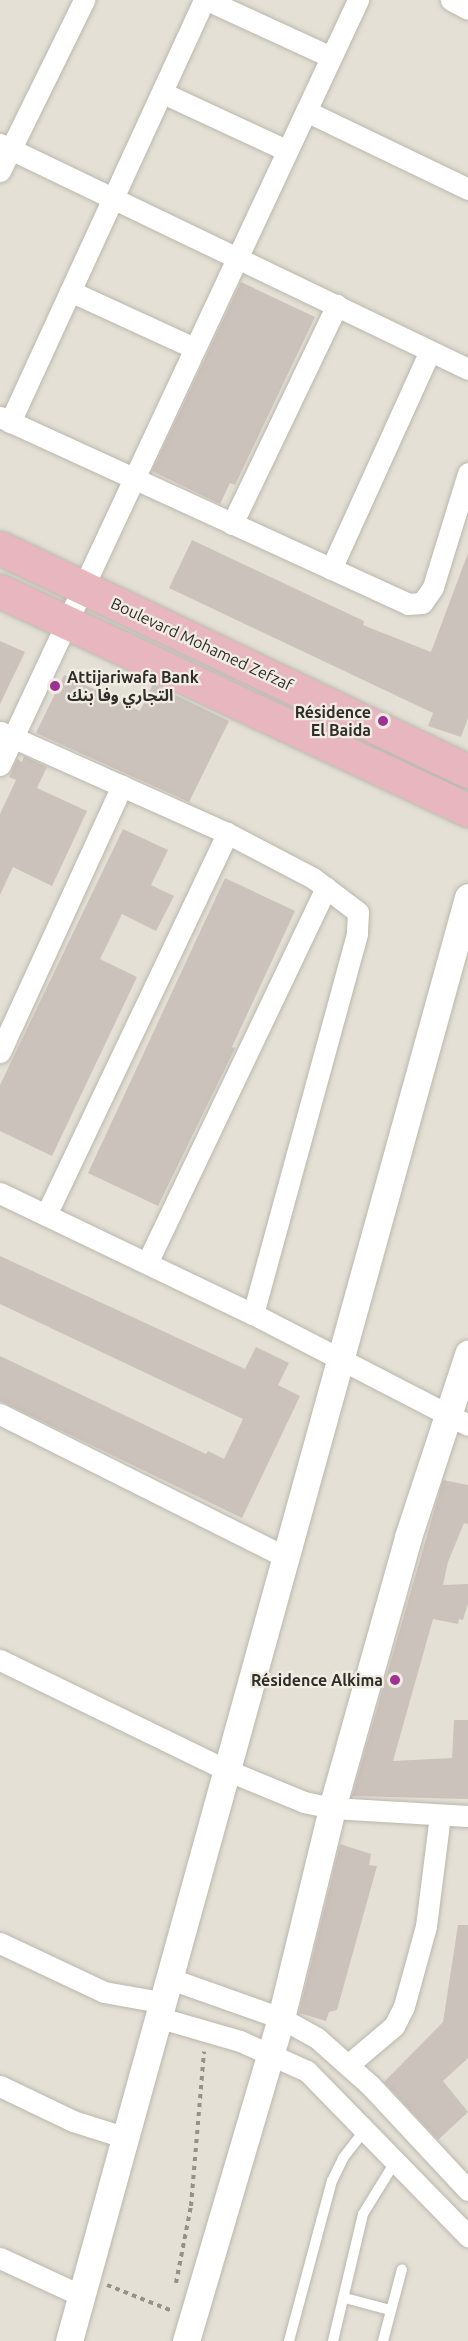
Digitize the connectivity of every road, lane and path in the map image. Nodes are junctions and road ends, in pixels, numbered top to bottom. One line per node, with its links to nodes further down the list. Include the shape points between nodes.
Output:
1 (84, 0): 9 (street)
2 (206, 0): 6 (street); 7 (street)
3 (358, 0): 6 (street)
4 (451, 0): 5 (street)
5 (468, 9)
6 (331, 57): 8 (street)
7 (163, 93): 10 (street); 13 (street)
8 (306, 111): 10 (street); 12 (street)
9 (5, 146): 11 (street); 13 (street)
10 (286, 150): 14 (street)
11 (0, 171)
12 (468, 189)
13 (111, 198): 14 (street); 15 (street)
14 (236, 255): 16 (street); 17 (street)
15 (70, 291): 17 (street); 20 (street)
16 (337, 305): 18 (street); 23 (street)
17 (194, 348): 22 (street)
18 (430, 351): 19 (street); 25 (street)
19 (468, 369)
20 (5, 420): 22 (street)
21 (468, 473): 25 (street, via 433,587 422,603 408,604)
22 (133, 479): 23 (street); 26 (street)
23 (232, 524): 25 (street)
24 (0, 548): 26 (main road, Boulevard Mohamed Zefzaf)
25 (331, 569)
26 (82, 586): 28 (street); 31 (main road, Boulevard Mohamed Zefzaf)
27 (0, 591): 28 (main road)
28 (65, 623): 29 (street); 33 (main road)
29 (6, 734): 30 (street); 32 (street)
30 (0, 765)
31 (468, 771)
32 (122, 786): 34 (street); 37 (street)
33 (468, 810)
34 (227, 833): 35 (street); 39 (street)
35 (326, 887): 40 (street); 41 (street, via 358,912 357,934)
36 (468, 897): 43 (street)
37 (0, 1052)
38 (0, 1193): 39 (street)
39 (46, 1215): 40 (street)
40 (147, 1263): 41 (street)
41 (253, 1314): 43 (street)
42 (468, 1354): 45 (street)
43 (339, 1357): 45 (street); 46 (street)
44 (0, 1414): 46 (street)
45 (459, 1420): 49 (street, via 408,1537)
46 (284, 1556): 48 (street)
47 (0, 1660): 48 (street)
48 (224, 1769): 49 (street, via 283,1795); 53 (street)
49 (332, 1808): 50 (street); 54 (street)
50 (440, 1815): 51 (street); 57 (street, via 426,1926 412,1983 394,2026)
51 (468, 1816)
52 (0, 1943): 53 (street, via 104,1992)
53 (162, 1999): 54 (street); 55 (street); 60 (street)
54 (281, 2018): 56 (street); 57 (street, via 317,2038)
55 (204, 2030): 56 (street); 67 (path, via 191,2206)
56 (270, 2052): 59 (street, via 307,2072); 71 (street)
57 (349, 2064): 62 (street)
58 (0, 2086): 60 (street, via 73,2121)
59 (365, 2130): 61 (street); 73 (lane, via 343,2158 332,2181)
60 (127, 2138): 66 (street)
61 (395, 2162): 63 (street); 68 (lane, via 363,2214)
62 (468, 2190)
63 (467, 2232)
64 (0, 2258): 66 (street)
65 (402, 2269): 70 (lane)
66 (84, 2287): 71 (path); 72 (street)
67 (175, 2287)
68 (345, 2298): 70 (lane); 74 (lane)
69 (173, 2299): 71 (path)
70 (390, 2310): 75 (lane)
71 (179, 2323)
72 (69, 2341)
73 (289, 2341)
74 (333, 2341)
75 (383, 2341)

